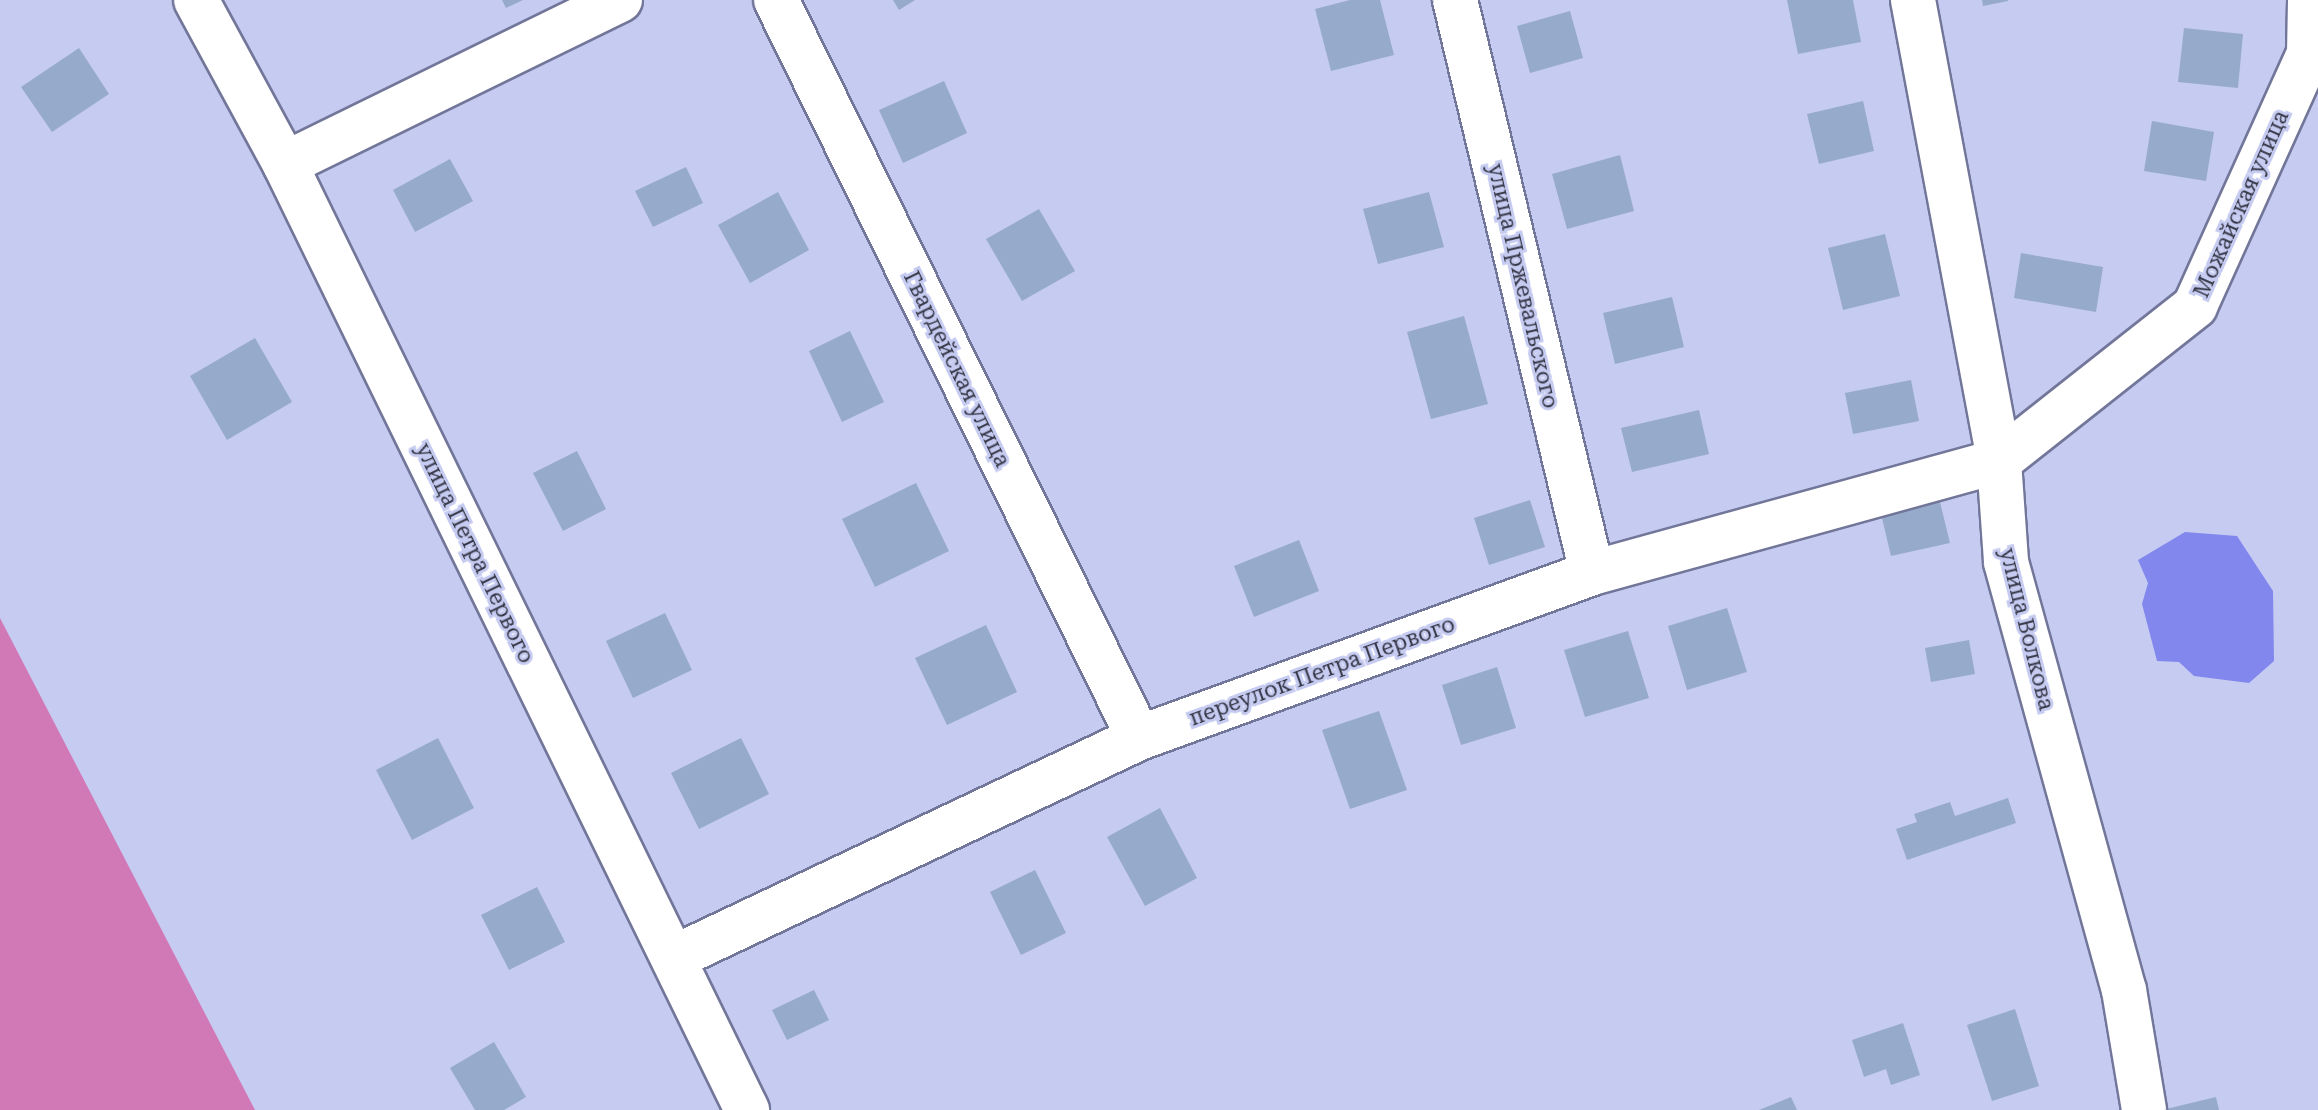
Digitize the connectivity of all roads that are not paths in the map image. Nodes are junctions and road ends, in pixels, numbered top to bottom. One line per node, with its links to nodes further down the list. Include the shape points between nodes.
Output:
1 (196, 0): 7 (street, улица Петра Первого)
2 (620, 0): 7 (street)
3 (776, 0): 10 (street, Гвардейская улица)
4 (1455, 0): 9 (street, улица Пржевальского)
5 (1913, 0): 8 (street, улица Волкова)
6 (2310, 0): 8 (street, Можайская улица, via 2309,53 2195,306)
7 (285, 164): 11 (street, улица Петра Первого)
8 (1999, 461): 9 (street, переулок Петра Первого); 13 (street, улица Волкова, via 2006,562 2124,990)
9 (1592, 573): 10 (street, переулок Петра Первого)
10 (1139, 738): 11 (street, переулок Петра Первого)
11 (673, 958): 12 (street, улица Петра Первого)
12 (747, 1110)
13 (2144, 1110)

